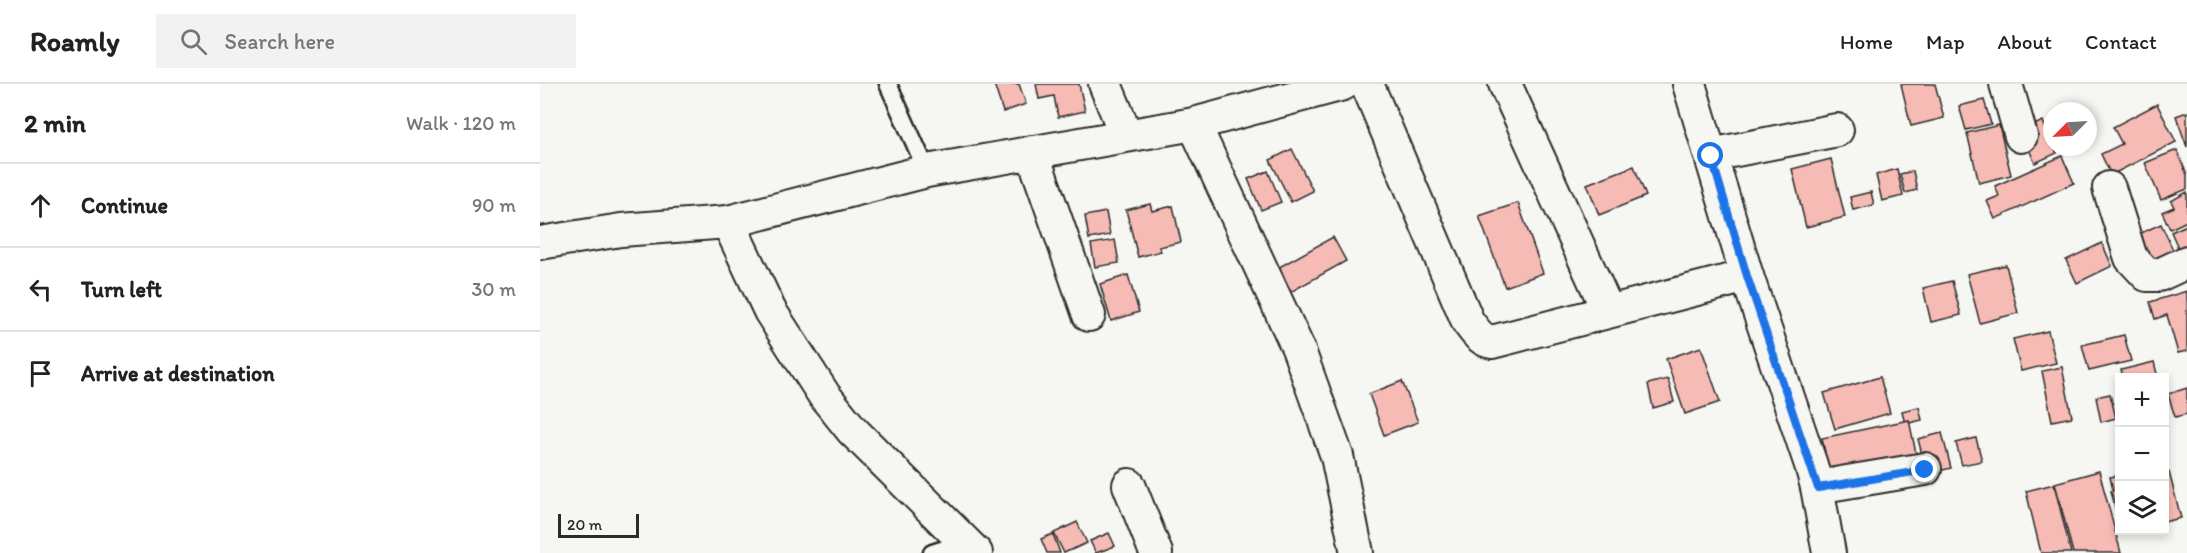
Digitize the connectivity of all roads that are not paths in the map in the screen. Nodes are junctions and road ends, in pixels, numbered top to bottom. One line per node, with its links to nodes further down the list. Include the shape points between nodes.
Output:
1 (888, 84): 15 (lane)
2 (1105, 84): 11 (street)
3 (1343, 84): 8 (street)
4 (1368, 84): 21 (street, via 1468,322 1479,337 1492,342)
5 (1505, 84): 21 (street)
6 (1689, 84): 14 (street)
7 (2006, 84): 12 (street)
8 (1266, 93): 9 (street)
9 (1194, 124): 11 (street); 29 (street, via 1298,348 1336,456)
10 (1837, 130): 14 (street)
11 (1126, 135): 13 (street)
12 (2021, 136)
13 (1032, 152): 15 (street); 22 (street)
14 (1711, 156): 20 (street)
15 (927, 171): 17 (street)
16 (2109, 188): 19 (street, via 2131,258 2147,275 2159,275)
17 (728, 222): 18 (street, via 621,230); 26 (street, via 770,311 825,395 852,430)
18 (540, 243)
19 (2187, 262)
20 (1747, 276): 21 (street); 25 (street)
21 (1608, 311)
22 (1089, 315)
23 (1925, 470): 25 (street)
24 (1129, 485): 28 (street)
25 (1818, 488): 30 (street)
26 (971, 548): 27 (lane)
27 (932, 553)
28 (1156, 553)
29 (1357, 553)
30 (1829, 553)

